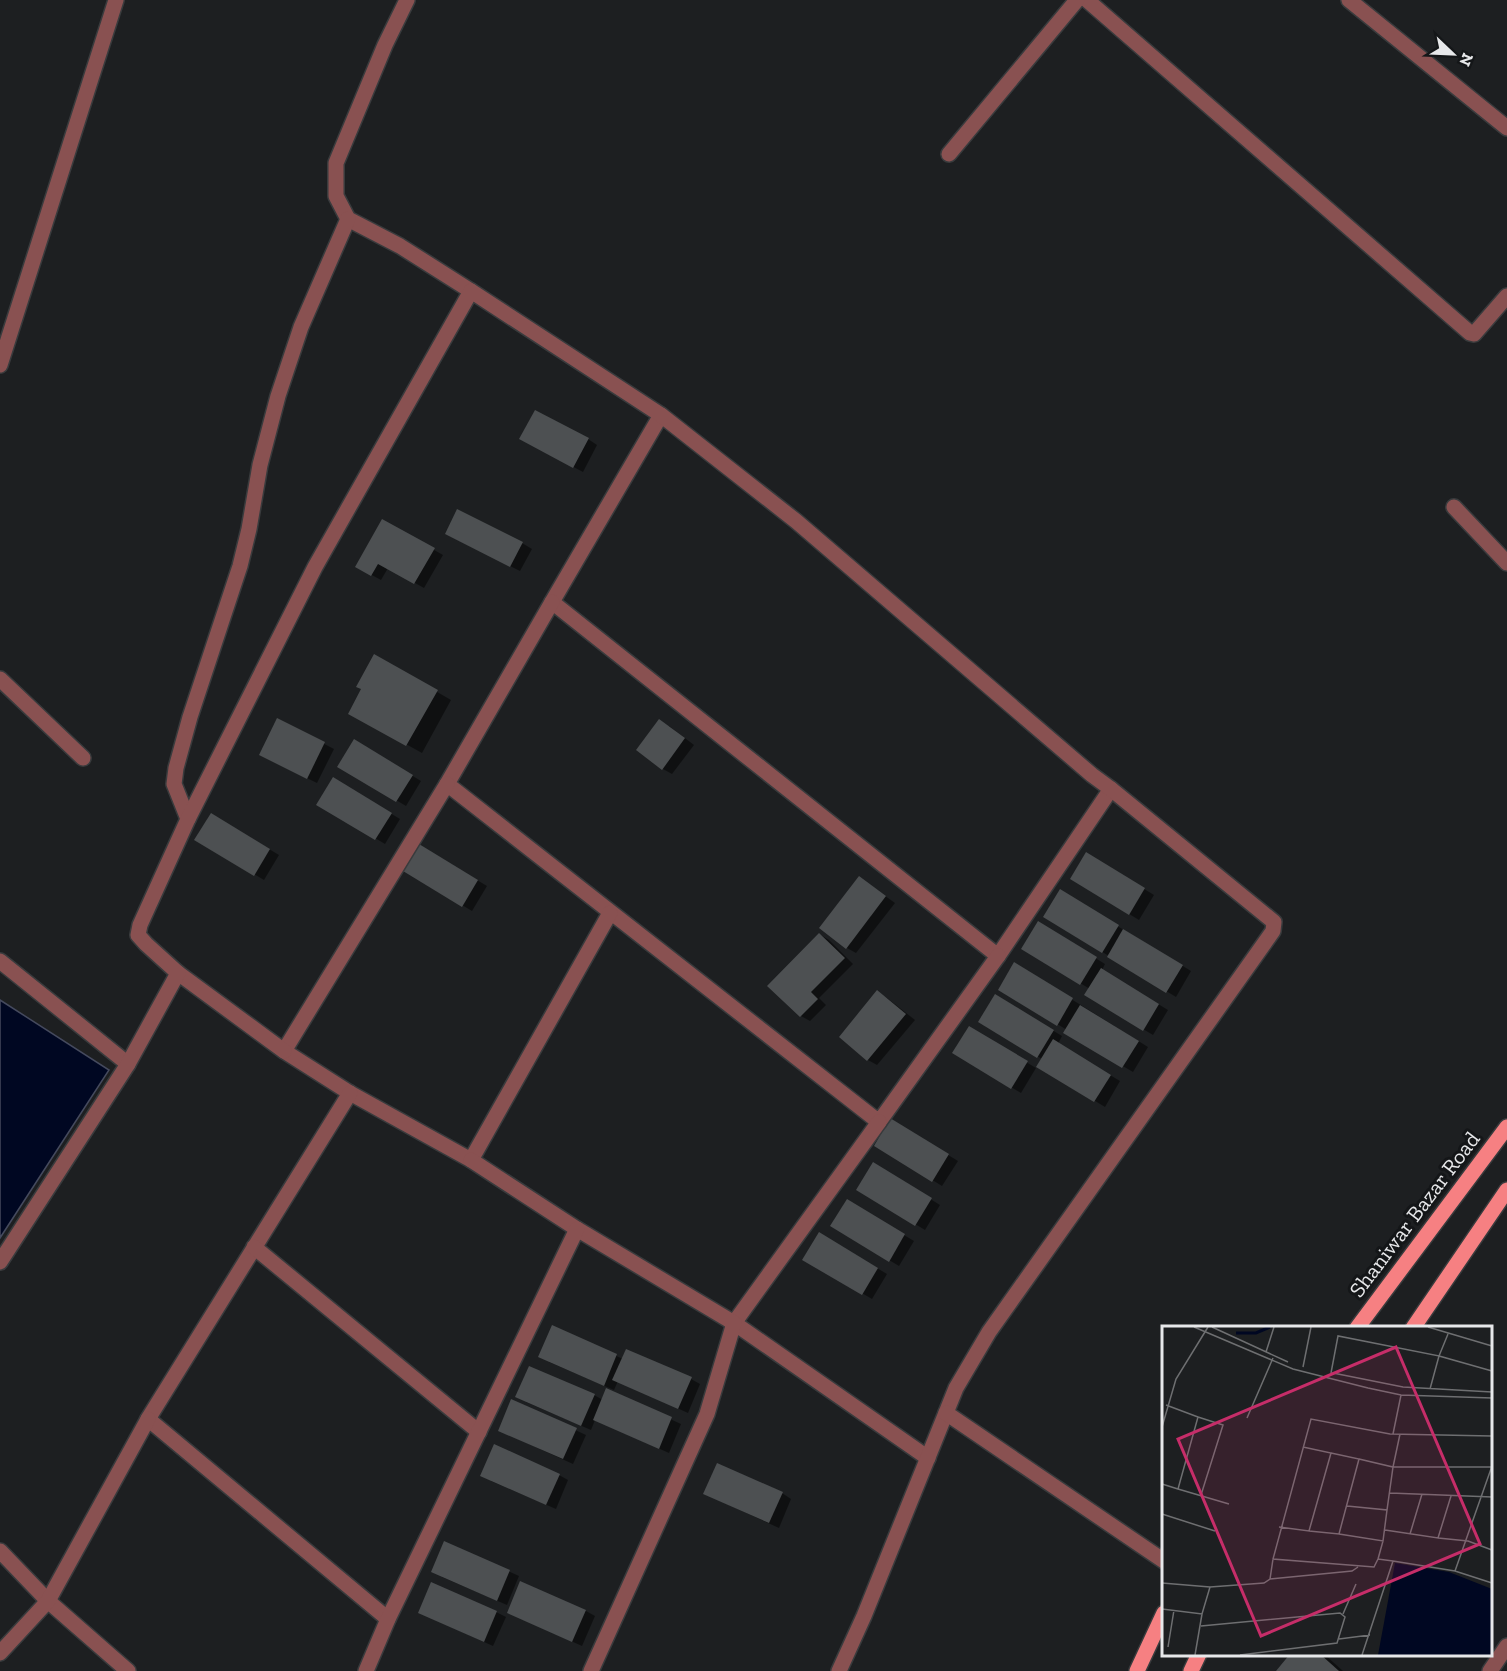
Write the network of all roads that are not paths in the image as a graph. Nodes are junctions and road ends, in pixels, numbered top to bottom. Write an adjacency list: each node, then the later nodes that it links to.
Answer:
1 (116, 0): 11 (street)
2 (407, 0): 8 (street)
3 (1077, 0): 7 (street)
4 (1087, 0): 10 (street)
5 (1349, 0): 6 (street)
6 (1507, 128)
7 (949, 154)
8 (348, 219): 9 (street); 20 (street)
9 (471, 291): 12 (street); 20 (street)
10 (1507, 296)
11 (0, 365)
12 (661, 415): 15 (street); 19 (street)
13 (1455, 507): 14 (street)
14 (1507, 562)
15 (552, 602): 18 (street); 22 (street)
16 (0, 680): 17 (street)
17 (83, 758)
18 (447, 784): 21 (street); 25 (street)
19 (1111, 789): 22 (street); 38 (street)
20 (188, 819): 24 (street)
21 (610, 913): 28 (street); 30 (street)
22 (998, 956): 28 (street)
23 (0, 961): 26 (street)
24 (178, 973): 25 (street); 26 (street)
25 (284, 1051): 27 (street)
26 (128, 1064): 34 (street)
27 (350, 1093): 30 (street); 33 (street)
28 (879, 1122): 35 (street)
29 (1507, 1127): 36 (main road, Shaniwar Bazar Road)
30 (471, 1160): 32 (street)
31 (1507, 1191): 37 (main road)
32 (577, 1229): 35 (street); 40 (street)
33 (254, 1247): 39 (street); 40 (street)
34 (0, 1262)
35 (734, 1323): 41 (street); 52 (street)
36 (1358, 1326)
37 (1414, 1326)
38 (946, 1413): 41 (street); 43 (street)
39 (148, 1419): 44 (street); 46 (street)
40 (479, 1432): 46 (street)
41 (928, 1458): 53 (street)
42 (0, 1551): 44 (street)
43 (1162, 1561)
44 (48, 1601): 48 (street); 50 (street)
45 (1162, 1617): 54 (main road)
46 (388, 1619): 51 (street)
47 (1507, 1646): 56 (street)
48 (0, 1653)
49 (1198, 1656): 55 (main road)
50 (128, 1671)
51 (366, 1671)
52 (591, 1671)
53 (839, 1671)
54 (1137, 1671)
55 (1191, 1671)
56 (1490, 1671)

